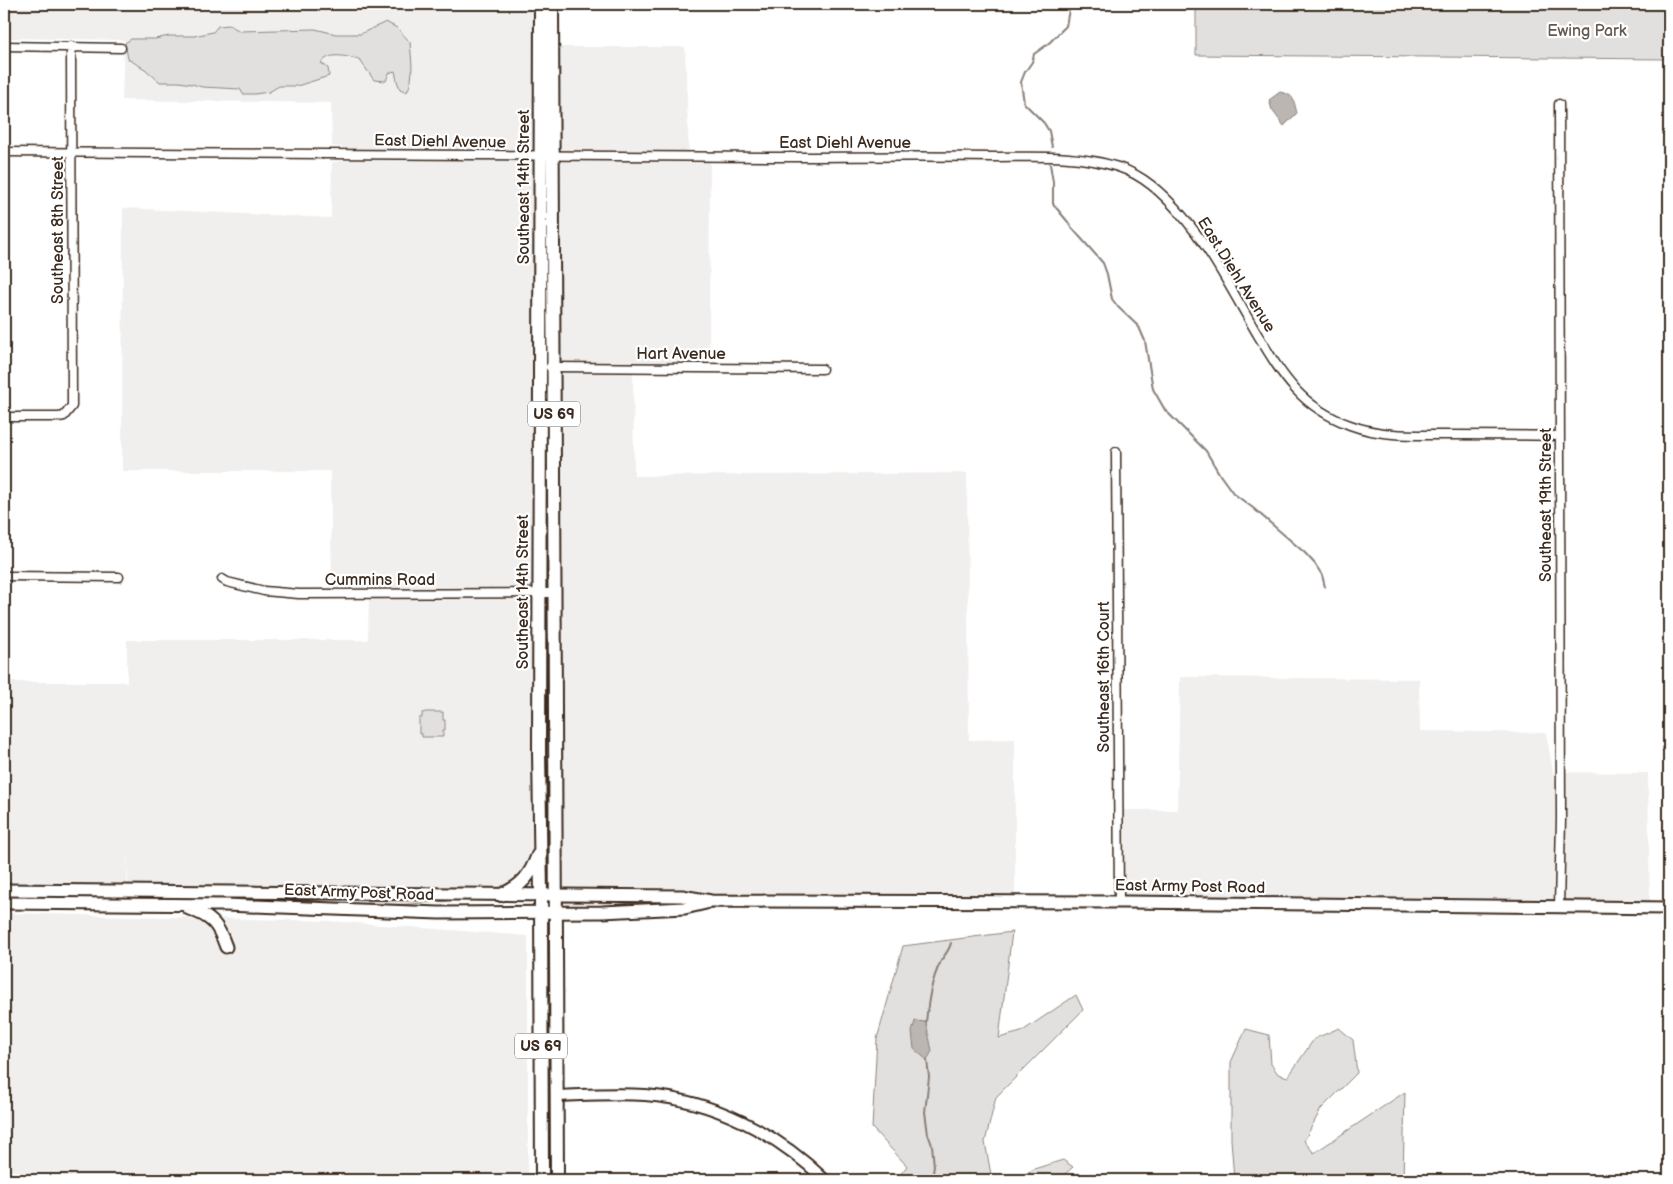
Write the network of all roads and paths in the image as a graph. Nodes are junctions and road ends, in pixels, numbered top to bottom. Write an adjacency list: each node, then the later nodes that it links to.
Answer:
1 (541, 4): 9 (main road, Southeast 14th Street / US 69)
2 (552, 4): 9 (main road, Southeast 14th Street / US 69)
3 (4, 46): 4 (street)
4 (71, 46): 5 (street); 8 (street, Southeast 8th Street)
5 (121, 48)
6 (1559, 104): 14 (street, Southeast 19th Street)
7 (4, 152): 8 (street, East Diehl Avenue)
8 (71, 152): 9 (street, East Diehl Avenue); 13 (street, Southeast 8th Street)
9 (547, 157): 10 (main road, Southeast 14th Street / US 69); 11 (main road, Southeast 14th Street / US 69); 14 (street, East Diehl Avenue)
10 (540, 367): 11 (street, Hart Avenue); 19 (main road, Southeast 14th Street / US 69)
11 (554, 367): 12 (street, Hart Avenue); 20 (main road, Southeast 14th Street / US 69)
12 (822, 369)
13 (4, 417)
14 (1560, 436): 31 (street, Southeast 19th Street)
15 (1116, 452): 28 (street, Southeast 16th Court)
16 (4, 576): 17 (street)
17 (119, 577)
18 (222, 579): 19 (street, Cummins Road)
19 (540, 593): 20 (street, Cummins Road); 21 (main road, Southeast 14th Street / US 69)
20 (554, 593): 26 (main road, Southeast 14th Street / US 69)
21 (540, 848): 24 (main road); 25 (main road, Southeast 14th Street / US 69)
22 (4, 890): 23 (main road, East Army Post Road)
23 (78, 890): 24 (main road, East Army Post Road); 29 (main road)
24 (501, 895): 25 (main road, East Army Post Road)
25 (541, 895): 26 (main road, East Army Post Road); 33 (main road, Southeast 14th Street / US 69)
26 (556, 895): 27 (main road, East Army Post Road); 34 (main road, Southeast 14th Street / US 69)
27 (711, 901): 28 (main road, East Army Post Road); 34 (main road, East Army Post Road)
28 (1119, 902): 31 (main road, East Army Post Road)
29 (4, 903): 30 (main road, East Army Post Road)
30 (180, 906): 33 (main road, East Army Post Road); 35 (main road)
31 (1559, 906): 32 (main road, East Army Post Road)
32 (1669, 908)
33 (541, 912): 34 (main road, East Army Post Road); 37 (main road, Southeast 14th Street / US 69)
34 (556, 912): 36 (main road, Southeast 14th Street / US 69)
35 (226, 947)
36 (556, 1096): 38 (main road, Southeast 14th Street / US 69); 39 (street)
37 (542, 1180)
38 (557, 1180)
39 (825, 1180)

